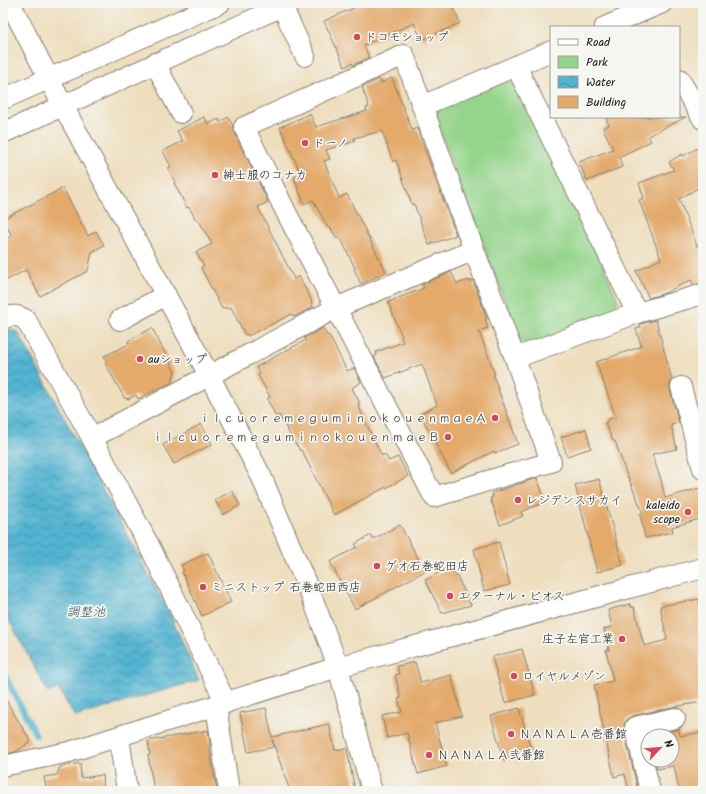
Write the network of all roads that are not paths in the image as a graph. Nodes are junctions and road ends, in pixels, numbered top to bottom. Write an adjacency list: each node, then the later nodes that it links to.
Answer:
1 (10, 3): 11 (street)
2 (220, 3): 11 (street)
3 (662, 3): 5 (street)
4 (285, 5): 8 (street); 9 (street)
5 (644, 19): 6 (street)
6 (610, 26)
7 (550, 51): 10 (street)
8 (305, 56)
9 (155, 64): 14 (street); 16 (street)
10 (516, 66): 15 (street); 23 (street)
11 (49, 79): 13 (street); 14 (street)
12 (680, 81): 17 (street)
13 (3, 100)
14 (63, 106): 18 (street); 21 (street)
15 (422, 106): 19 (street); 22 (street)
16 (181, 113)
17 (703, 119)
18 (3, 133)
19 (474, 250): 22 (street); 26 (street)
20 (703, 294): 23 (street)
21 (166, 295): 25 (street); 27 (street)
22 (336, 308): 26 (street); 27 (street)
23 (637, 313): 26 (street)
24 (3, 319): 29 (street)
25 (120, 320)
26 (516, 358)
27 (209, 375): 29 (street); 32 (street)
28 (681, 387): 30 (street)
29 (92, 438): 33 (street)
30 (703, 470)
31 (703, 569): 32 (street)
32 (338, 667): 33 (street); 39 (street)
33 (221, 704): 35 (street); 38 (street)
34 (675, 718): 40 (street)
35 (119, 737): 36 (street); 37 (street)
36 (3, 766)
37 (127, 791)
38 (229, 791)
39 (372, 791)
40 (650, 791)

